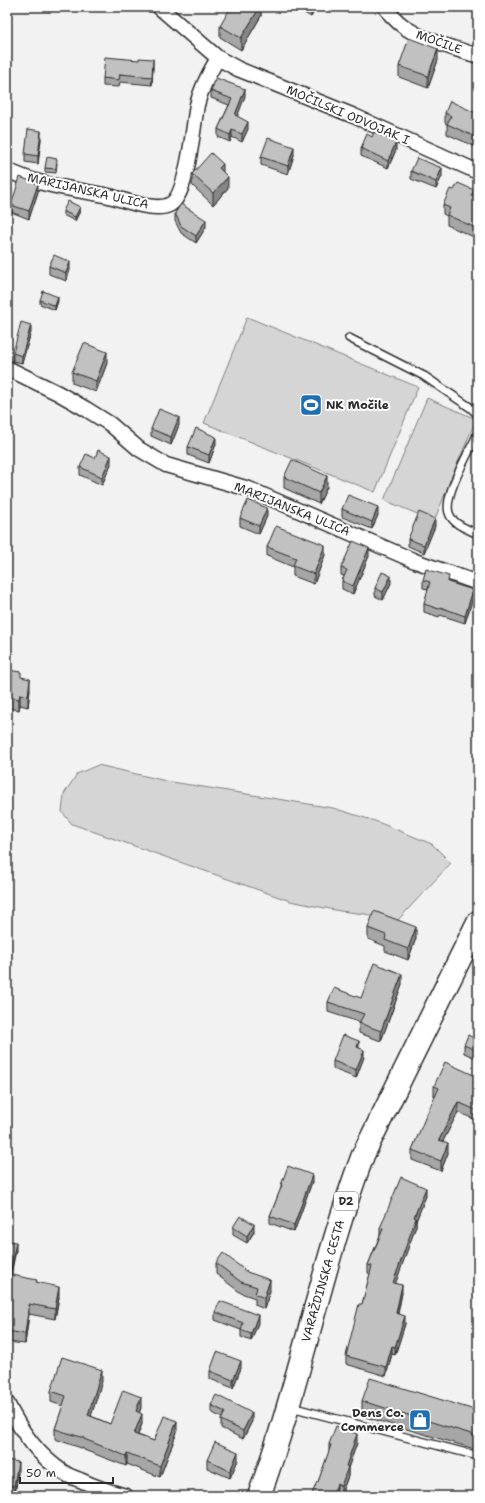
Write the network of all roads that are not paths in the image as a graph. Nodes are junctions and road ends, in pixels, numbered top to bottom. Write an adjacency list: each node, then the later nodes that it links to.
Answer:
1 (159, 7): 4 (street, MOČILSKI ODVOJAK I)
2 (385, 7): 3 (street, MOČILE)
3 (478, 56)
4 (218, 58): 5 (street, MARIJANSKA ULICA); 6 (street, MOČILSKI ODVOJAK I)
5 (7, 170)
6 (478, 172)
7 (349, 338): 9 (lane)
8 (7, 368): 12 (street, MARIJANSKA ULICA)
9 (478, 415)
10 (478, 434): 11 (lane)
11 (478, 534)
12 (478, 583)
13 (478, 922): 15 (main road, VARAŽDINSKA CESTA / D2)
14 (7, 1403): 17 (street)
15 (289, 1406): 16 (lane); 18 (main road, VARAŽDINSKA CESTA / D2)
16 (478, 1456)
17 (126, 1496)
18 (259, 1496)

